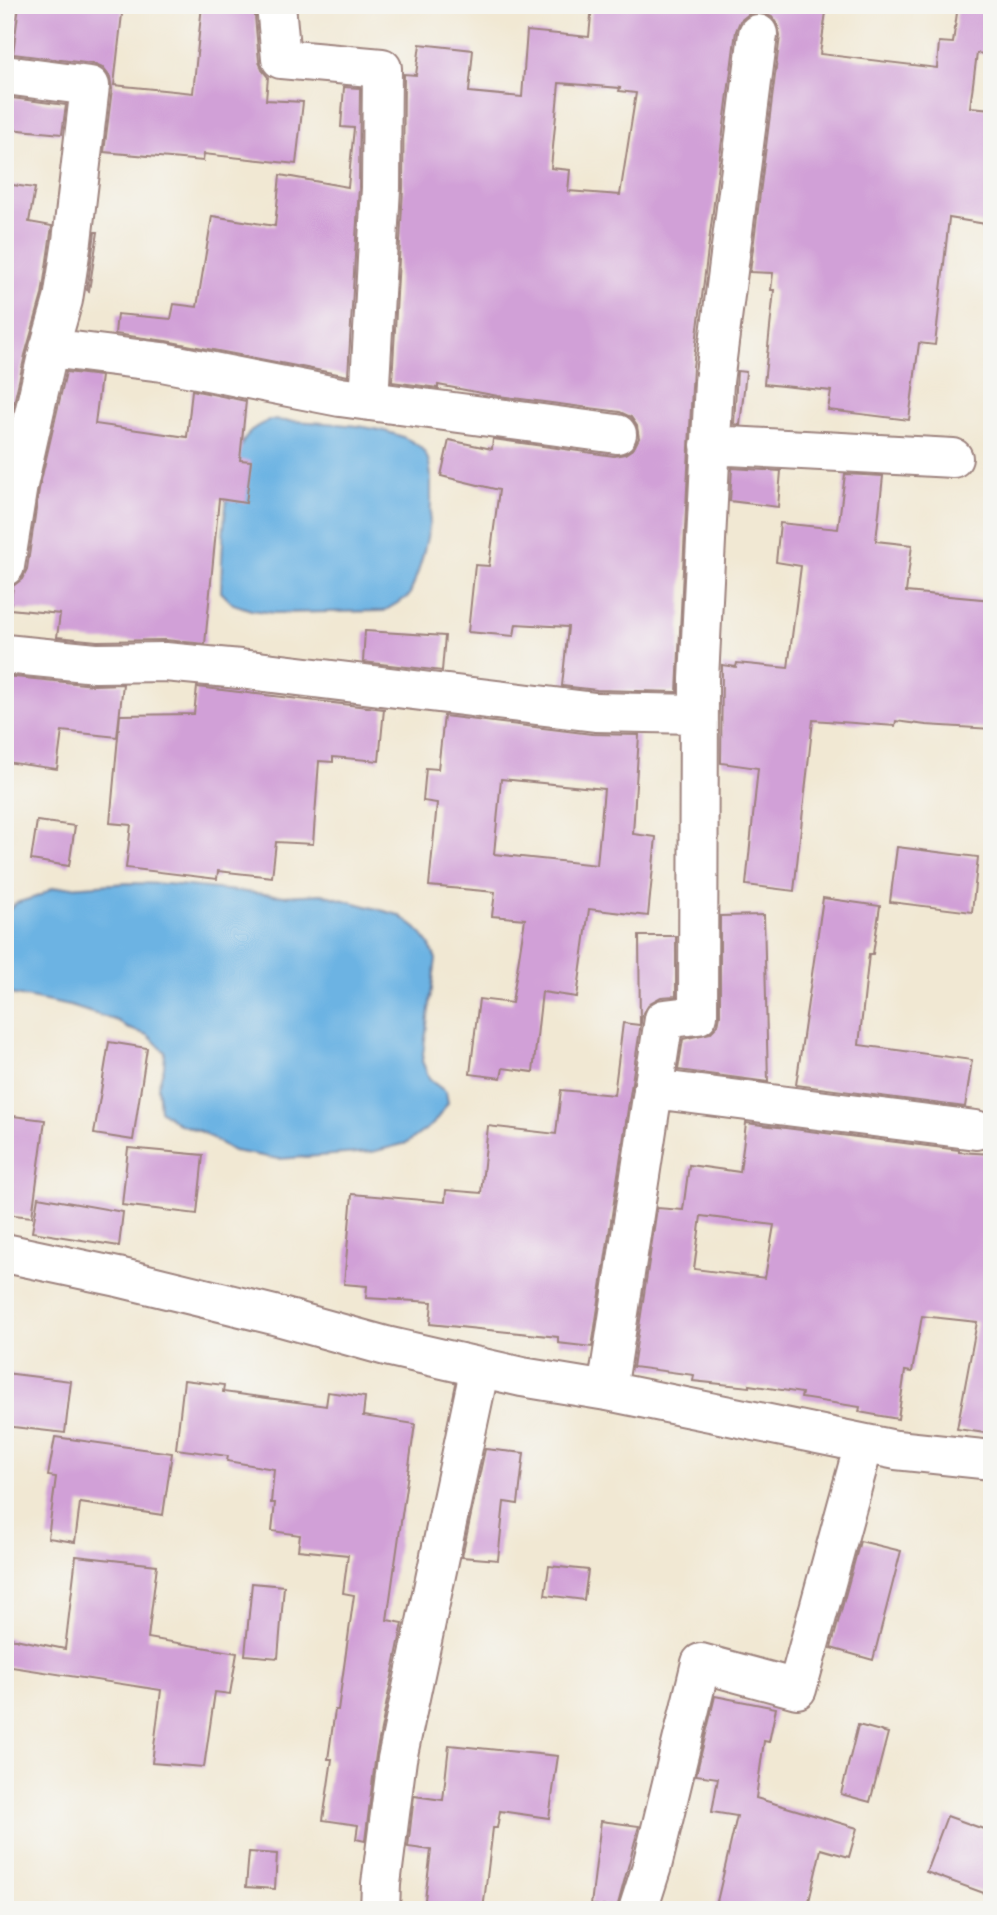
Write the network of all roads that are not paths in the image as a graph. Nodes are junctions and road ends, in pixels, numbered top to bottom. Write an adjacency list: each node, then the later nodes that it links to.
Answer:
1 (276, 5): 5 (street)
2 (758, 34): 7 (street)
3 (5, 75): 4 (street)
4 (50, 348): 5 (street); 9 (street)
5 (369, 401): 6 (street)
6 (617, 434)
7 (710, 445): 8 (street); 12 (street)
8 (953, 458)
9 (11, 484): 10 (street)
10 (5, 566)
11 (5, 654): 12 (street)
12 (698, 714): 13 (street)
13 (653, 1089): 14 (street); 17 (street)
14 (976, 1130)
15 (5, 1253): 16 (street)
16 (480, 1367): 17 (street); 20 (street)
17 (607, 1391): 18 (street)
18 (864, 1444): 19 (street); 21 (street)
19 (992, 1460)
20 (380, 1910)
21 (638, 1910)

